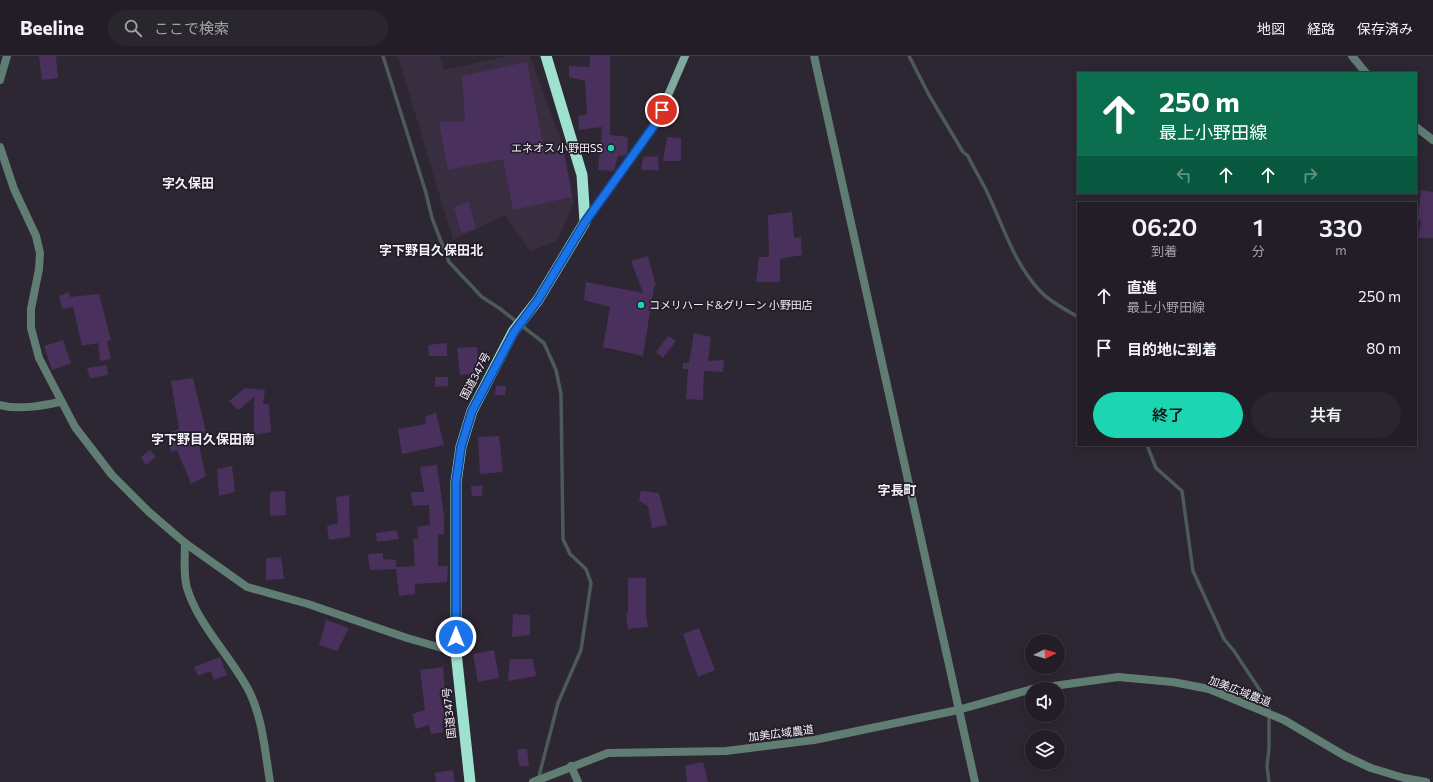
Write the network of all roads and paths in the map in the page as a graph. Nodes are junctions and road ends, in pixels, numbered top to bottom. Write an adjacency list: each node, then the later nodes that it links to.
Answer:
1 (7, 56): 7 (street)
2 (546, 56): 11 (highway)
3 (685, 56): 11 (main road)
4 (814, 56): 18 (street)
5 (1352, 56): 6 (street)
6 (1365, 72)
7 (0, 80)
8 (1417, 128): 9 (street)
9 (1433, 140)
10 (0, 147): 12 (street)
11 (585, 222): 15 (highway, 国道347号)
12 (60, 402): 13 (street); 14 (street)
13 (0, 405)
14 (185, 543): 15 (street); 20 (street)
15 (456, 652): 21 (highway, 国道347号)
16 (1065, 684): 25 (street, 加美広域農道)
17 (1025, 691): 18 (street, 加美広域農道)
18 (958, 710): 19 (street, 加美広域農道); 24 (street)
19 (571, 766): 22 (street, 加美広域農道); 23 (street)
20 (270, 782)
21 (470, 782)
22 (533, 782)
23 (578, 782)
24 (975, 782)
25 (1426, 782)

